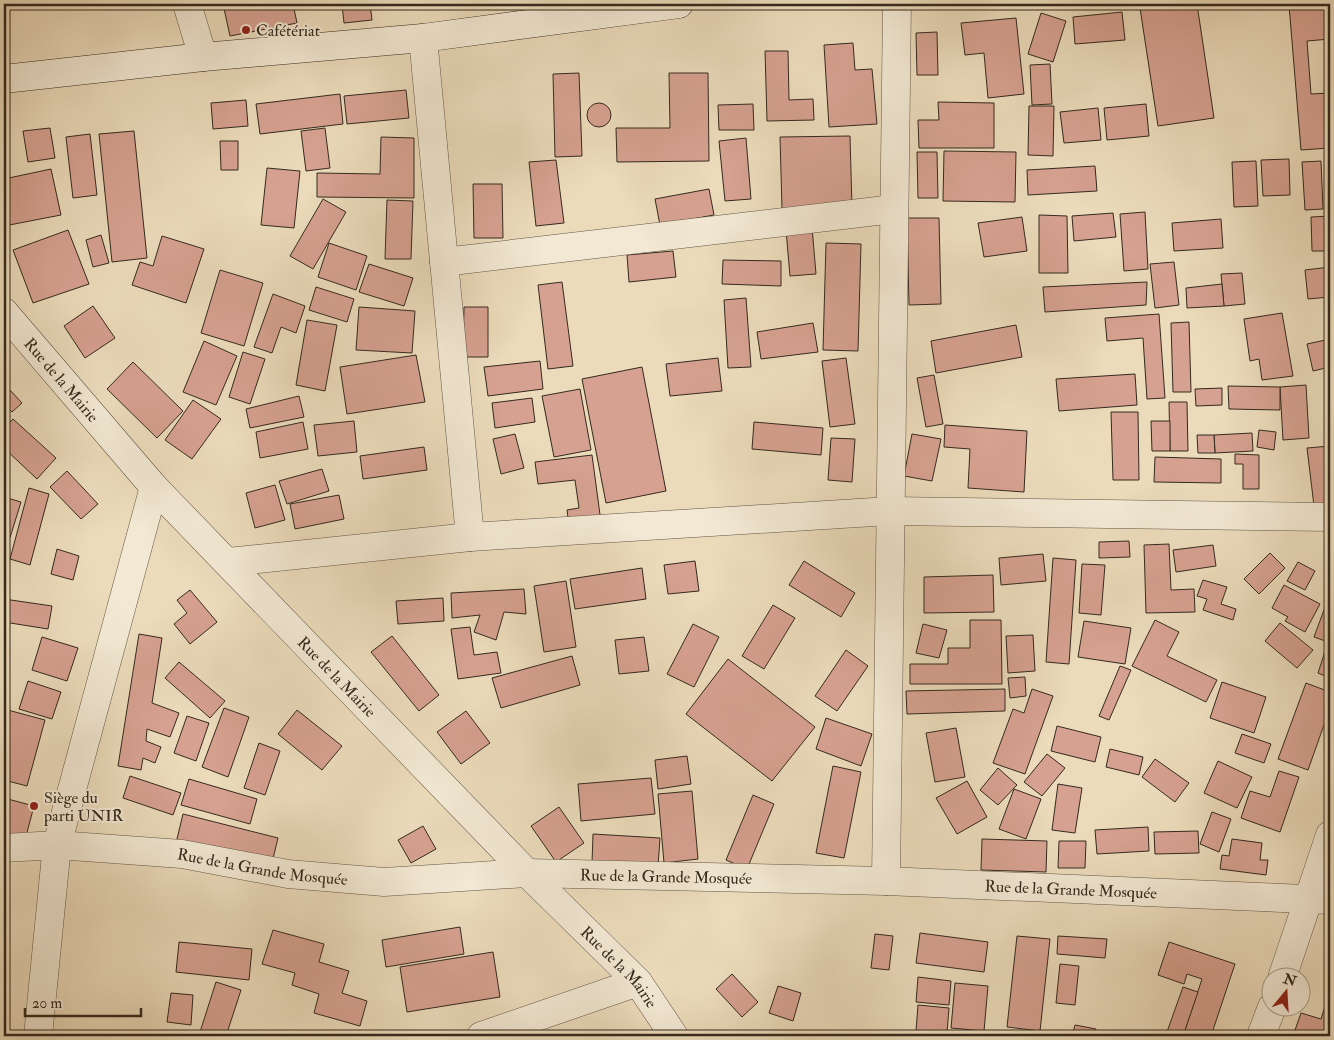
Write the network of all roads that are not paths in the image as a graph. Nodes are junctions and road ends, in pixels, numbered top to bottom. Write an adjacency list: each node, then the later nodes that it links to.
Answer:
1 (187, 4): 6 (street)
2 (679, 4): 4 (street)
3 (897, 4): 8 (street)
4 (619, 7): 5 (street)
5 (423, 38): 6 (street); 9 (street)
6 (203, 57): 7 (street)
7 (4, 79)
8 (894, 209): 9 (street); 12 (street)
9 (444, 262): 14 (street)
10 (4, 312): 11 (street, Rue de la Mairie)
11 (154, 487): 15 (street, Rue de la Mairie); 17 (street)
12 (890, 511): 13 (street); 14 (street); 20 (street)
13 (1330, 517)
14 (470, 537): 15 (street)
15 (228, 562): 19 (street, Rue de la Mairie)
16 (1330, 835): 21 (street)
17 (57, 845): 18 (street, Rue de la Grande Mosquée); 19 (street, Rue de la Grande Mosquée); 25 (street)
18 (4, 848)
19 (526, 873): 20 (street, Rue de la Grande Mosquée); 23 (street, Rue de la Mairie)
20 (886, 881): 21 (street, Rue de la Grande Mosquée)
21 (1320, 900): 22 (street)
22 (1287, 968)
23 (638, 982): 26 (street); 27 (street, Rue de la Mairie)
24 (1268, 1018): 28 (street)
25 (38, 1036)
26 (481, 1036)
27 (674, 1036)
28 (1261, 1036)

